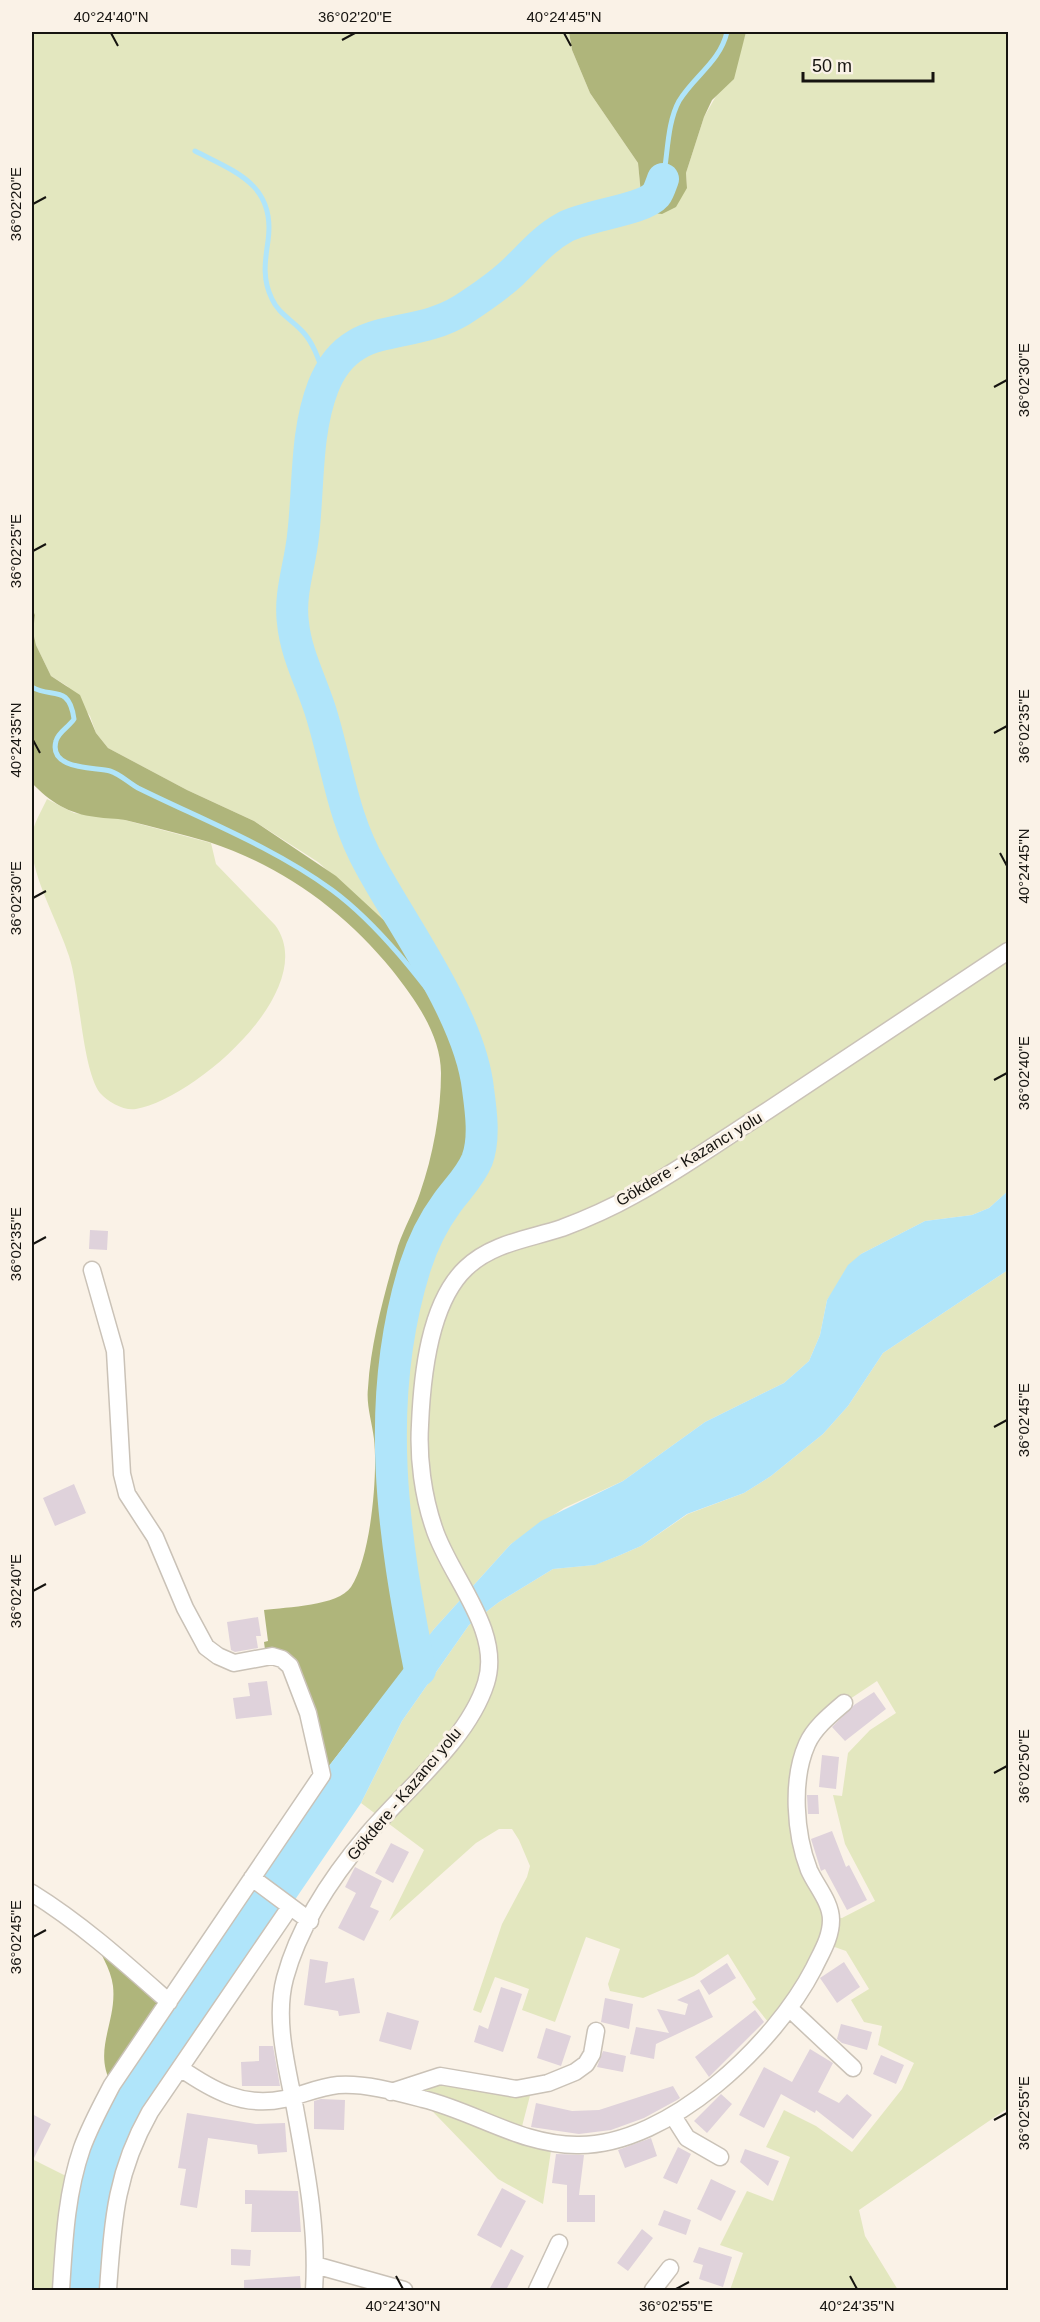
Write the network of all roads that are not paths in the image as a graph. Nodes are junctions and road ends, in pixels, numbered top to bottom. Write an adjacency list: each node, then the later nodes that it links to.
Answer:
1 (1008, 951): 7 (street, Gökdere - Kazancı yolu)
2 (92, 1270): 4 (street)
3 (843, 1703): 9 (street)
4 (257, 1882): 6 (street); 8 (street)
5 (32, 1893): 8 (street)
6 (286, 1903): 7 (street); 11 (street)
7 (310, 1921): 14 (street, Gökdere - Kazancı yolu)
8 (169, 2002): 20 (street)
9 (790, 2009): 12 (street); 15 (street)
10 (596, 2031): 13 (street)
11 (180, 2068): 14 (street); 21 (street)
12 (853, 2068)
13 (390, 2092): 14 (street); 15 (street)
14 (293, 2097): 18 (street, Gökdere - Kazancı yolu)
15 (673, 2116): 16 (street)
16 (720, 2157)
17 (559, 2243): 24 (street)
18 (315, 2265): 22 (street, Gökdere - Kazancı yolu); 23 (street)
19 (670, 2268): 25 (street)
20 (61, 2290)
21 (108, 2290)
22 (314, 2290)
23 (404, 2290)
24 (537, 2290)
25 (653, 2290)

